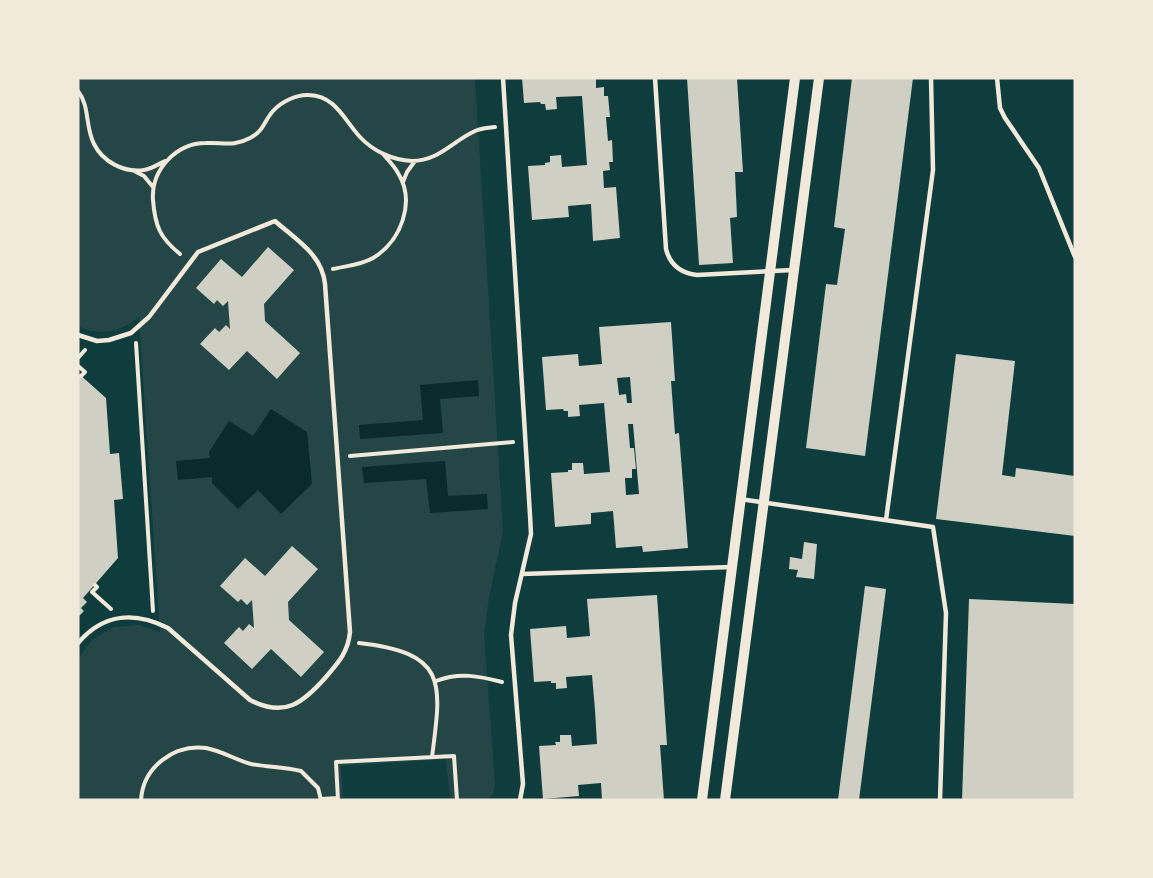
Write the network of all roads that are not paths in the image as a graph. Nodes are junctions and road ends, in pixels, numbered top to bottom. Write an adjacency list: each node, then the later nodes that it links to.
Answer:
1 (503, 78): 15 (lane)
2 (655, 78): 9 (lane)
3 (795, 78): 9 (street)
4 (819, 78): 8 (street)
5 (931, 78): 13 (lane)
6 (997, 78): 7 (lane)
7 (1075, 257)
8 (794, 270): 9 (lane); 12 (street)
9 (770, 272): 11 (street)
10 (78, 335): 16 (lane)
11 (740, 499): 12 (lane); 14 (street)
12 (764, 503): 13 (lane); 19 (street)
13 (886, 520): 20 (lane)
14 (732, 567): 15 (lane); 18 (street)
15 (522, 574): 17 (lane)
16 (78, 643)
17 (520, 800)
18 (702, 800)
19 (725, 800)
20 (940, 800)

